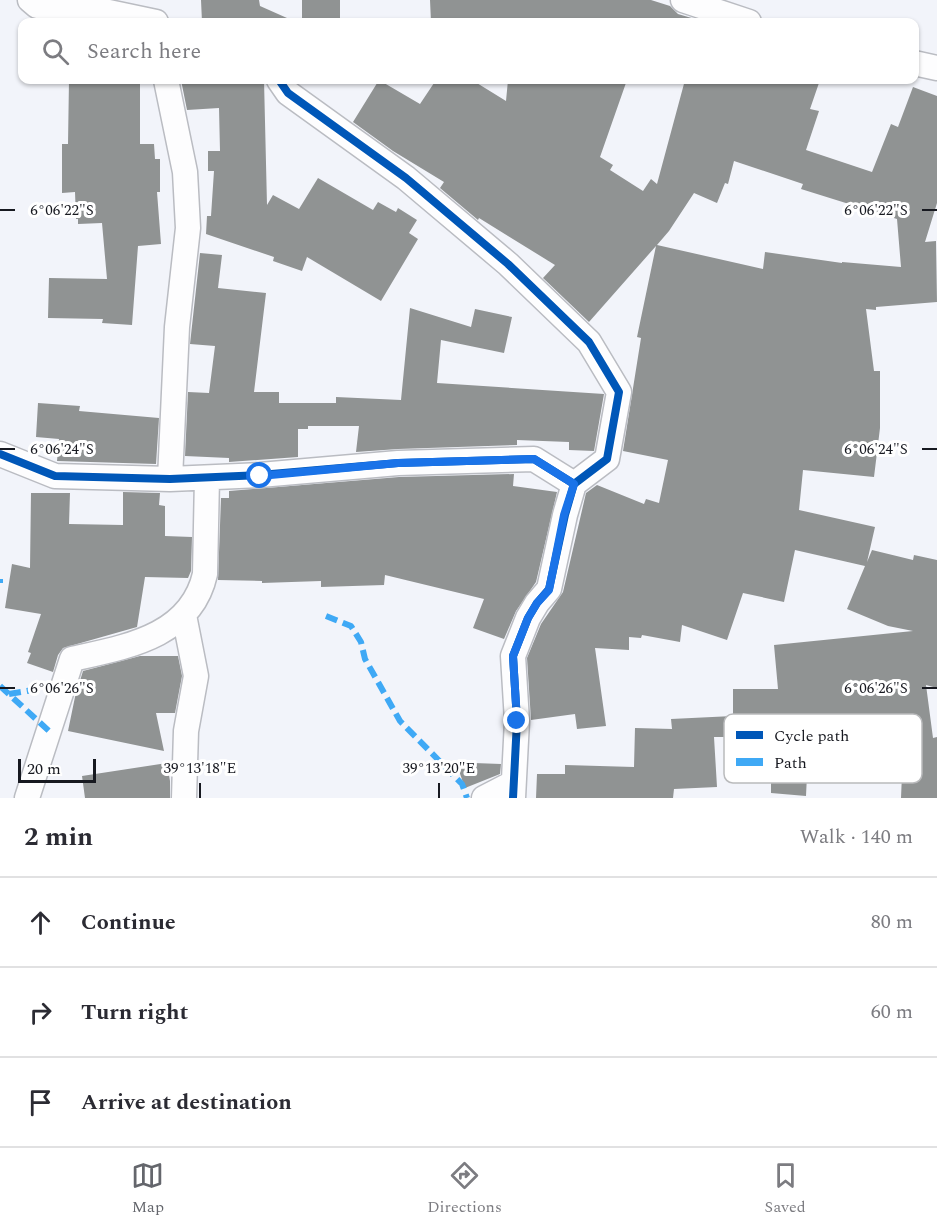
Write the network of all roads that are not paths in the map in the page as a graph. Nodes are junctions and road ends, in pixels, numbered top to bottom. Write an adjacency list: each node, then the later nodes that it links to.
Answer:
1 (30, 0): 3 (street)
2 (683, 0): 4 (street)
3 (113, 17)
4 (737, 18)
5 (919, 64): 6 (street)
6 (937, 68)
7 (167, 84): 11 (street)
8 (282, 84): 12 (street)
9 (0, 454): 11 (street)
10 (207, 478): 11 (street); 12 (street); 13 (street)
11 (171, 479)
12 (574, 484): 14 (street)
13 (184, 615): 15 (street); 16 (street)
14 (513, 791): 17 (street)
15 (27, 798)
16 (184, 798)
17 (484, 798)

